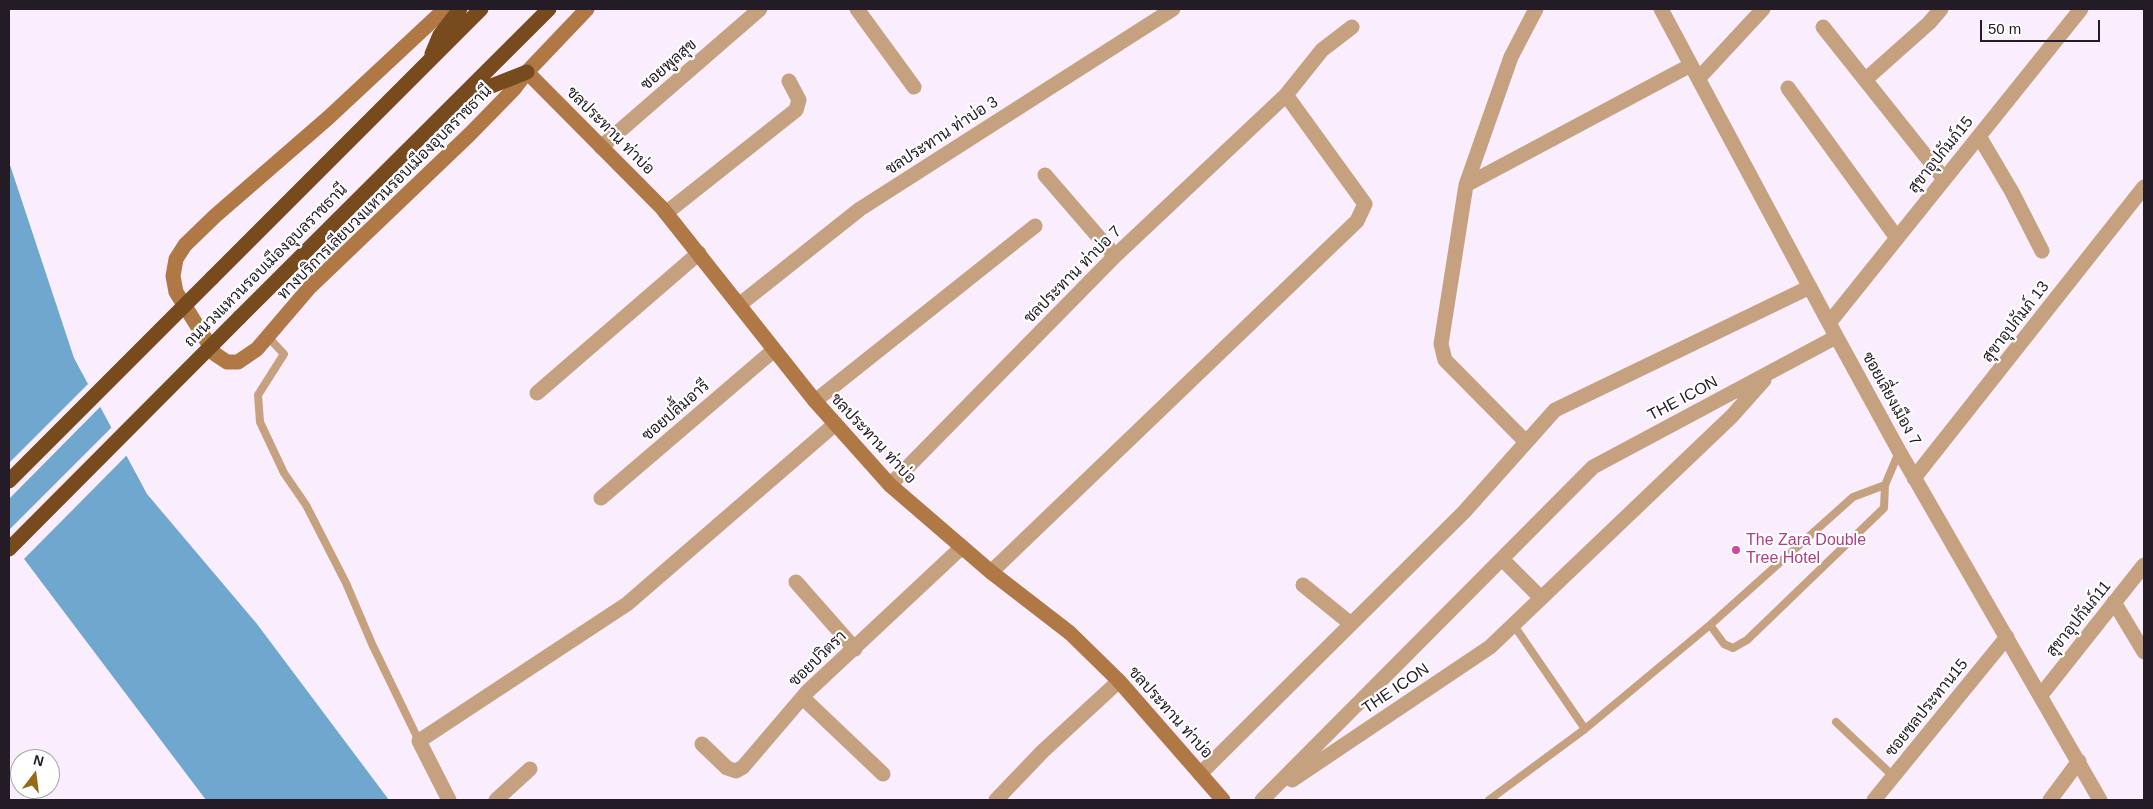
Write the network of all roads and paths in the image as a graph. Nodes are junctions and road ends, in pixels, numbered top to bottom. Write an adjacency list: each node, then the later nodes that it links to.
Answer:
1 (445, 9): 41 (street, ทางบริการเลียบวงแหวนรอบเมืองอุบลราชธานี)
2 (460, 9): 16 (highway)
3 (481, 9): 16 (highway, ถนนวงแหวนรอบเมืองอุบลราชธานี)
4 (549, 9): 25 (highway, ถนนวงแหวนรอบเมืองอุบลราชธานี)
5 (587, 9): 18 (street, ทางบริการเลียบวงแหวนรอบเมืองอุบลราชธานี)
6 (760, 9): 27 (street, ซอยพูลสุข)
7 (857, 9): 22 (street)
8 (1173, 9): 39 (street, ชลประทาน ท่าบ่อ 3)
9 (1536, 9): 30 (street)
10 (1661, 9): 17 (street, ซอยเลี่ยงเมือง 7)
11 (1941, 9): 20 (street)
12 (2081, 9): 26 (street, สุขาอุปกัมภ์15)
13 (1759, 10): 19 (street)
14 (1352, 27): 24 (street, ชลประทาน ท่าบ่อ 7)
15 (1823, 27): 20 (street)
16 (428, 62): 51 (highway, ถนนวงแหวนรอบเมืองอุบลราชธานี, bridge)
17 (1691, 65): 19 (street, ซอยเลี่ยงเมือง 7); 30 (street)
18 (527, 72): 25 (highway); 27 (street, ชลประทาน ท่าบ่อ); 41 (street, ทางบริการเลียบวงแหวนรอบเมืองอุบลราชธานี)
19 (1699, 78): 38 (street, ซอยเลี่ยงเมือง 7)
20 (1866, 80): 29 (street)
21 (789, 81): 32 (street)
22 (914, 86)
23 (1788, 88): 34 (street)
24 (1286, 95): 37 (street, ชลประทาน ท่าบ่อ 7); 59 (street)
25 (461, 98): 56 (highway, ถนนวงแหวนรอบเมืองอุบลราชธานี, bridge)
26 (1978, 136): 29 (street, สุขาอุปกัมภ์15); 35 (street)
27 (601, 147): 32 (street, ชลประทาน ท่าบ่อ)
28 (1045, 176): 37 (street)
29 (1944, 179): 34 (street, สุขาอุปกัมภ์15)
30 (1466, 185): 48 (street)
31 (2144, 187): 50 (street, สุขาอุปกัมภ์ 13)
32 (666, 213): 36 (street, ชลประทาน ท่าบ่อ)
33 (1035, 226): 46 (street)
34 (1897, 238): 40 (street, สุขาอุปกัมภ์15)
35 (2042, 251)
36 (699, 253): 39 (street, ชลประทาน ท่าบ่อ); 45 (street)
37 (1115, 256): 53 (street, ชลประทาน ท่าบ่อ 7)
38 (1810, 287): 40 (street, ซอยเลี่ยงเมือง 7); 48 (street)
39 (739, 305): 43 (street, ชลประทาน ท่าบ่อ)
40 (1829, 323): 42 (street, ซอยเลี่ยงเมือง 7)
41 (268, 337): 75 (lane)
42 (1836, 337): 44 (street, THE ICON); 49 (street, ซอยเลี่ยงเมือง 7)
43 (774, 350): 46 (street, ชลประทาน ท่าบ่อ); 54 (street, ซอยปลื้มอารี)
44 (1771, 372): 57 (street, THE ICON); 62 (street, THE ICON)
45 (537, 393)
46 (815, 401): 47 (street, ชลประทาน ท่าบ่อ)
47 (834, 425): 53 (street, ชลประทาน ท่าบ่อ); 75 (street)
48 (1526, 442): 64 (street)
49 (1899, 451): 50 (street, ซอยเลี่ยงเมือง 7); 52 (lane)
50 (1914, 478): 67 (street, ซอยเลี่ยงเมือง 7)
51 (9, 481)
52 (1885, 485): 66 (lane); 66 (lane)
53 (890, 486): 55 (street, ชลประทาน ท่าบ่อ)
54 (601, 498)
55 (962, 547): 59 (street, ชลประทาน ท่าบ่อ); 68 (street, ซอยปวิตรา)
56 (9, 549)
57 (1502, 559): 62 (street); 86 (street, THE ICON)
58 (2144, 565): 63 (street, สุขาอุปกัมภ์11)
59 (991, 572): 70 (street, ชลประทาน ท่าบ่อ)
60 (796, 582): 68 (street)
61 (1303, 585): 64 (street)
62 (1540, 598): 65 (street, THE ICON)
63 (2114, 602): 69 (street); 71 (street, สุขาอุปกัมภ์11)
64 (1352, 624): 80 (street)
65 (1513, 624): 74 (lane); 86 (street, THE ICON)
66 (1710, 625): 74 (lane)
67 (2007, 637): 71 (street, ซอยเลี่ยงเมือง 7); 81 (street, ซอยชลประทาน15)
68 (855, 649): 72 (street, ซอยปวิตรา)
69 (2144, 652)
70 (1118, 681): 80 (street, ชลประทาน ท่าบ่อ); 84 (street)
71 (2041, 695): 77 (street, ซอยเลี่ยงเมือง 7)
72 (802, 698): 76 (street, ซอยปวิตรา); 79 (street)
73 (1836, 722): 81 (lane)
74 (1585, 729): 87 (lane)
75 (419, 741): 82 (street)
76 (702, 744)
77 (2079, 761): 89 (street); 90 (street, ซอยเลี่ยงเมือง 7)
78 (530, 769): 83 (street)
79 (883, 774)
80 (1200, 774): 85 (street, ชลประทาน ท่าบ่อ)
81 (1894, 776): 88 (street, ซอยชลประทาน15)
82 (449, 800)
83 (496, 800)
84 (996, 800)
85 (1224, 800)
86 (1263, 800)
87 (1489, 800)
88 (1874, 800)
89 (2050, 800)
90 (2100, 800)

